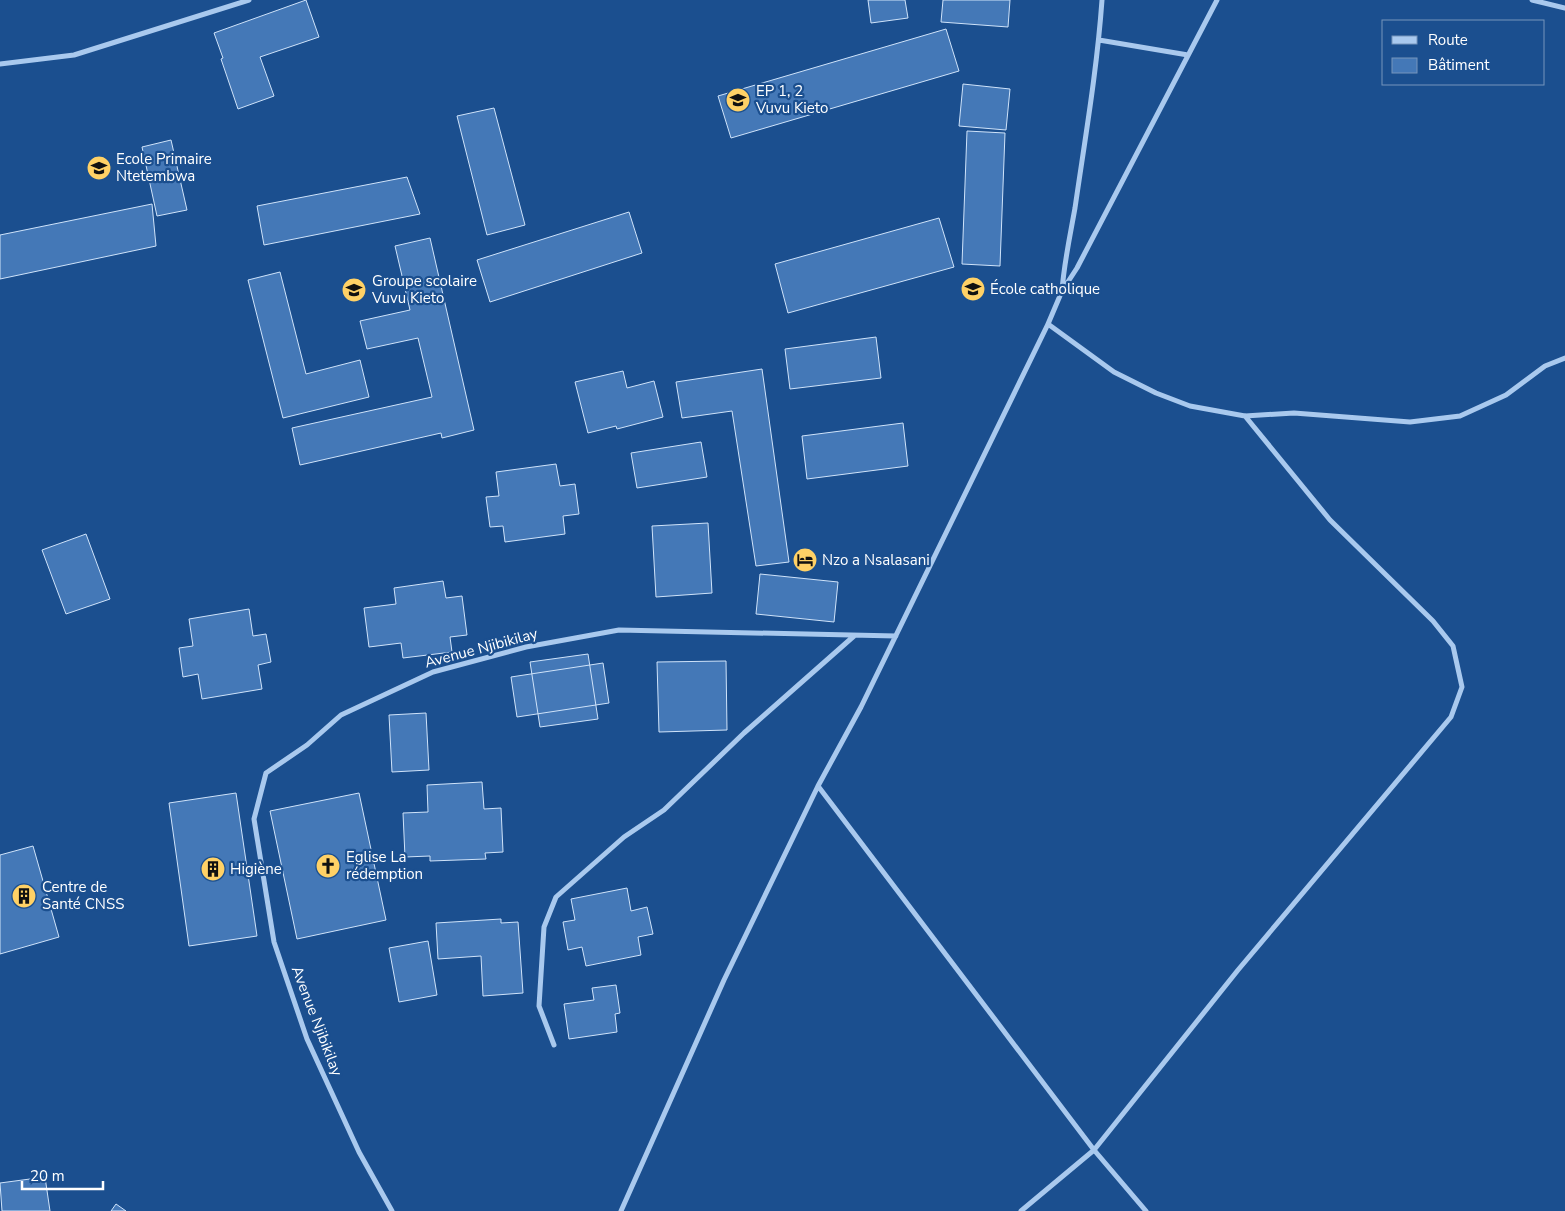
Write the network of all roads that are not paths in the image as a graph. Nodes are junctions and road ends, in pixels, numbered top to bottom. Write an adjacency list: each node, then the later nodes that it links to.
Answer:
1 (248, 0): 8 (street)
2 (1102, 0): 6 (street)
3 (1217, 0): 7 (street)
4 (1532, 0): 5 (street)
5 (1565, 8)
6 (1099, 40): 7 (street); 9 (street)
7 (1188, 55): 9 (street)
8 (0, 64)
9 (1062, 291): 10 (street)
10 (1048, 324): 12 (street); 14 (street)
11 (1565, 358): 12 (street)
12 (1245, 416): 17 (street)
13 (854, 636): 14 (street, Avenue Njibikilay); 16 (street); 18 (street, Avenue Njibikilay)
14 (896, 636): 15 (street)
15 (818, 786): 17 (street); 19 (street)
16 (554, 1045)
17 (1094, 1150): 20 (street); 21 (street)
18 (392, 1211)
19 (620, 1211)
20 (1021, 1211)
21 (1146, 1211)

